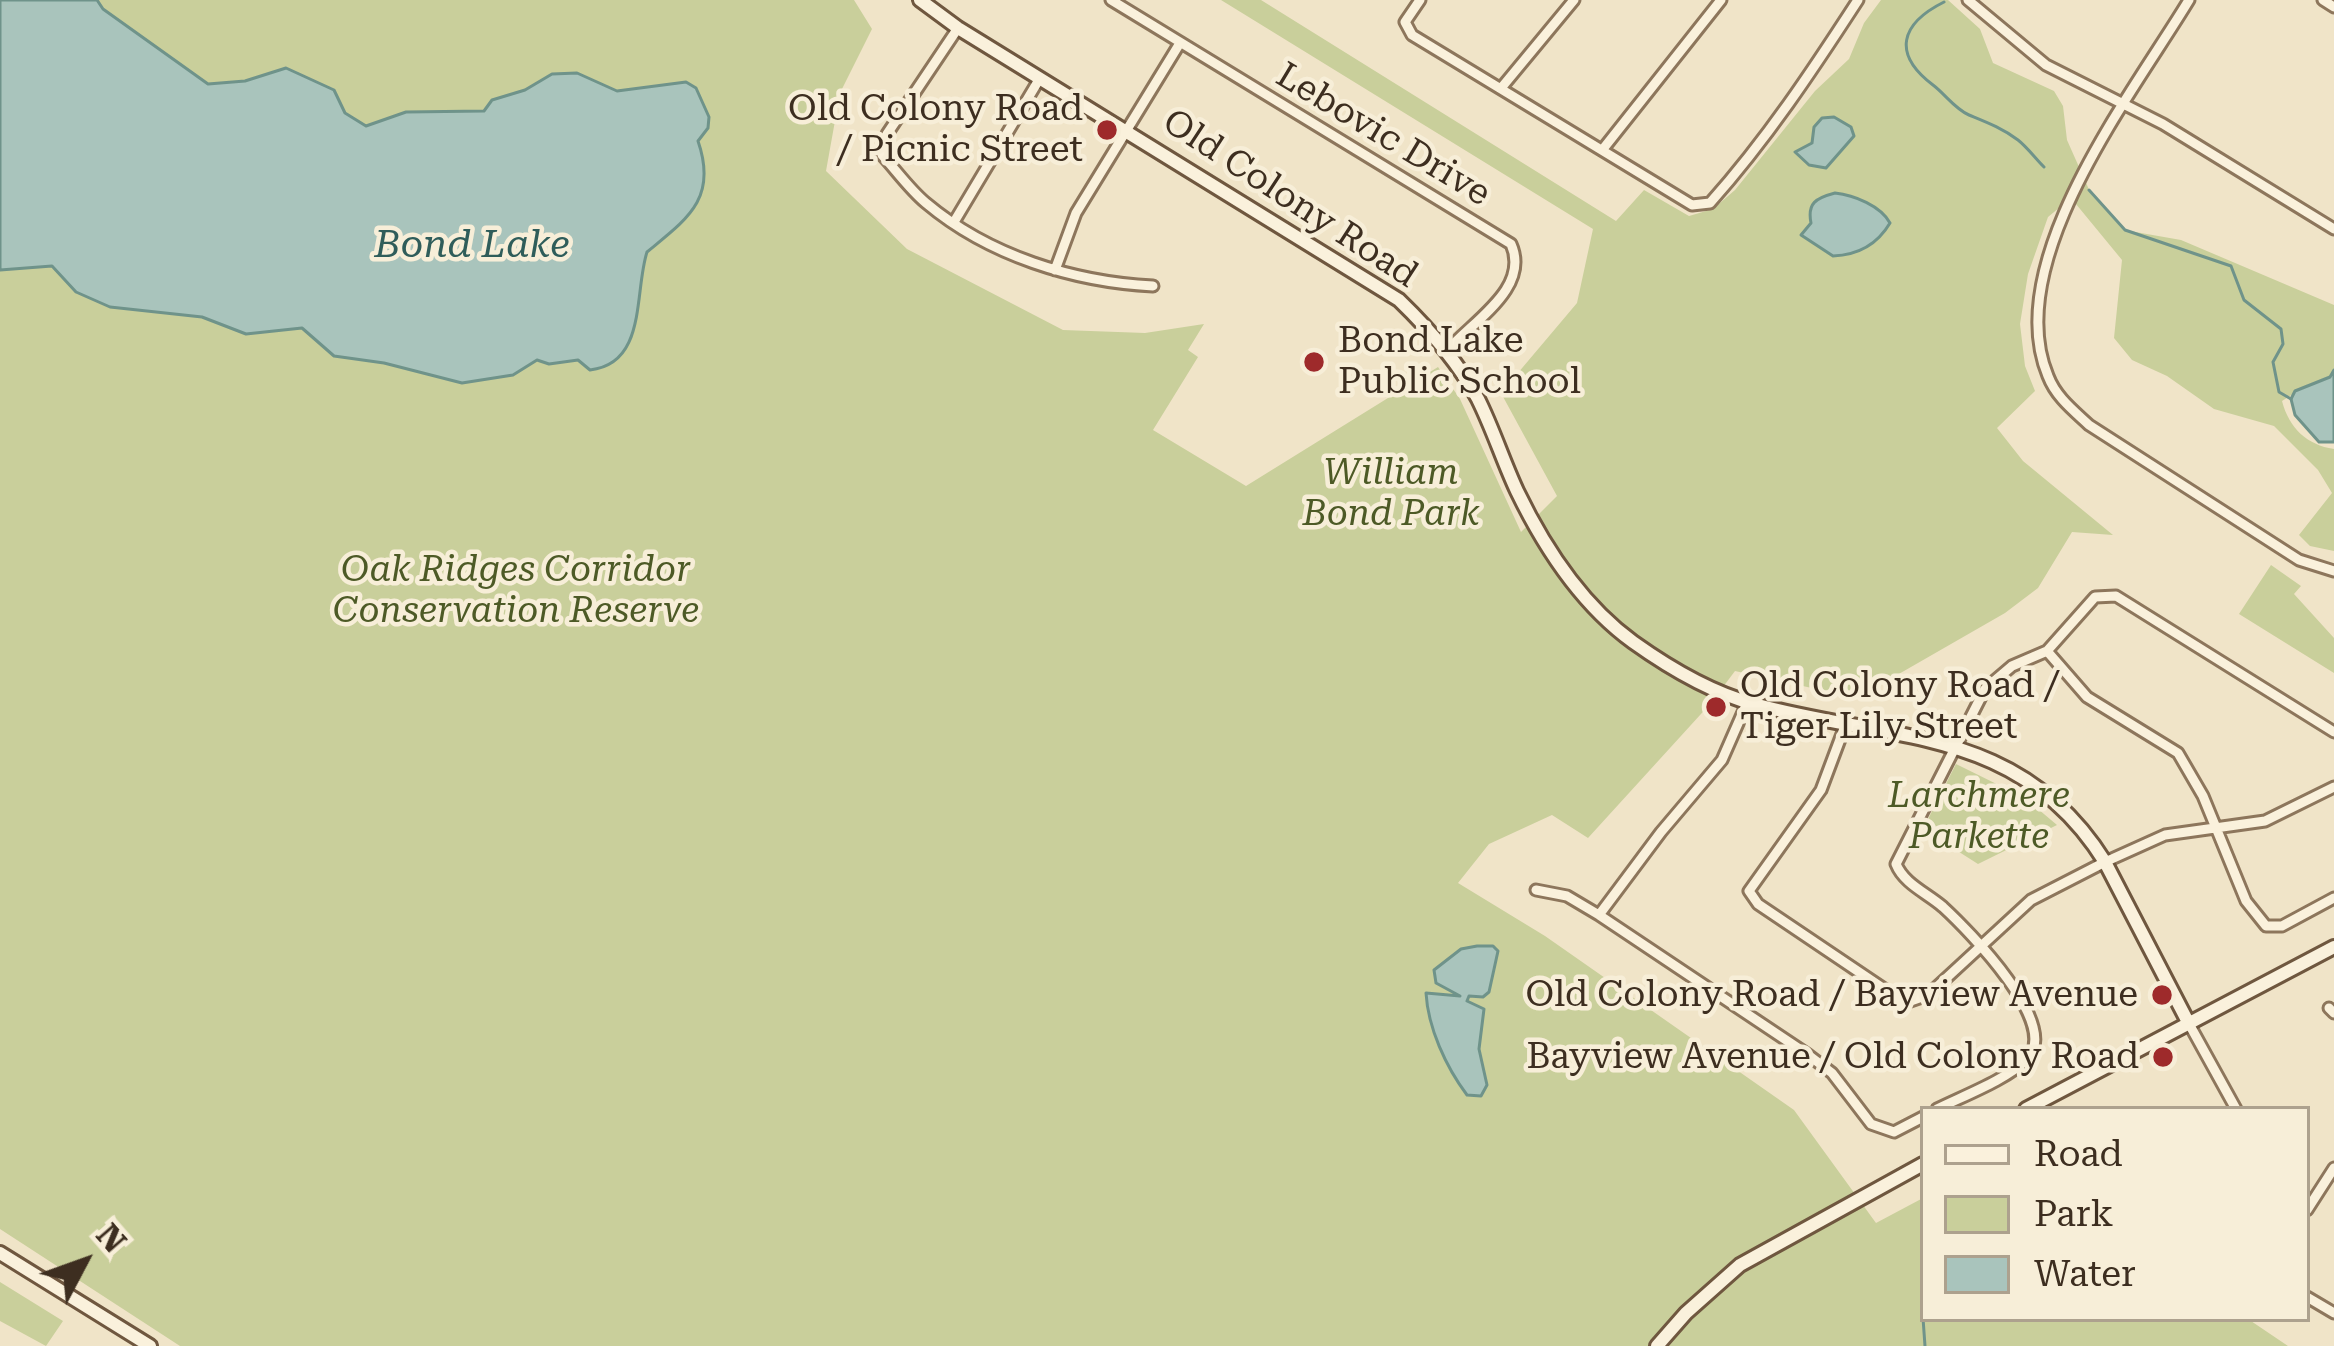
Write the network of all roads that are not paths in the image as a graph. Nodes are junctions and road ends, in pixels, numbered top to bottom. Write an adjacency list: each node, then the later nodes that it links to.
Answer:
1 (920, 0): 11 (street, Old Colony Road)
2 (1111, 0): 12 (street, Lebovic Drive)
3 (1420, 0): 14 (street)
4 (1574, 0): 14 (street)
5 (1721, 0): 17 (street)
6 (1858, 0): 17 (street)
7 (1968, 0): 15 (street)
8 (2189, 0): 15 (street)
9 (2323, 0): 10 (street)
10 (2334, 7)
11 (958, 28): 13 (street, Old Colony Road); 18 (street)
12 (1180, 43): 16 (street); 22 (street, Lebovic Drive)
13 (1040, 78): 16 (street, Old Colony Road); 18 (street)
14 (1502, 87): 17 (street)
15 (2123, 105): 19 (street); 23 (street)
16 (1126, 130): 20 (street); 22 (street, Old Colony Road)
17 (1603, 149)
18 (954, 222): 20 (street)
19 (2334, 229)
20 (1055, 270): 21 (street)
21 (1153, 286)
22 (1446, 352): 25 (street, Old Colony Road)
23 (2334, 571)
24 (2047, 651): 27 (street); 28 (street); 30 (street)
25 (1748, 703): 26 (street, Old Colony Road); 34 (street)
26 (1845, 726): 28 (street, Old Colony Road); 35 (street)
27 (2334, 731)
28 (1954, 745): 31 (street, Old Colony Road); 35 (street)
29 (2334, 787): 30 (street)
30 (2215, 828): 31 (street); 33 (street)
31 (2105, 862): 35 (street); 37 (street, Old Colony Road)
32 (1536, 890): 34 (street)
33 (2334, 898)
34 (1599, 915): 41 (street)
35 (1981, 945): 38 (street)
36 (2334, 947): 37 (street)
37 (2188, 1022): 39 (street); 40 (street)
38 (1943, 1106)
39 (2032, 1106)
40 (2234, 1106)
41 (1920, 1119)
42 (1920, 1166): 49 (street)
43 (2334, 1168): 45 (street)
44 (2310, 1182): 45 (street)
45 (2320, 1189): 46 (street)
46 (2310, 1205)
47 (0, 1252): 48 (street)
48 (150, 1346)
49 (1657, 1346)

